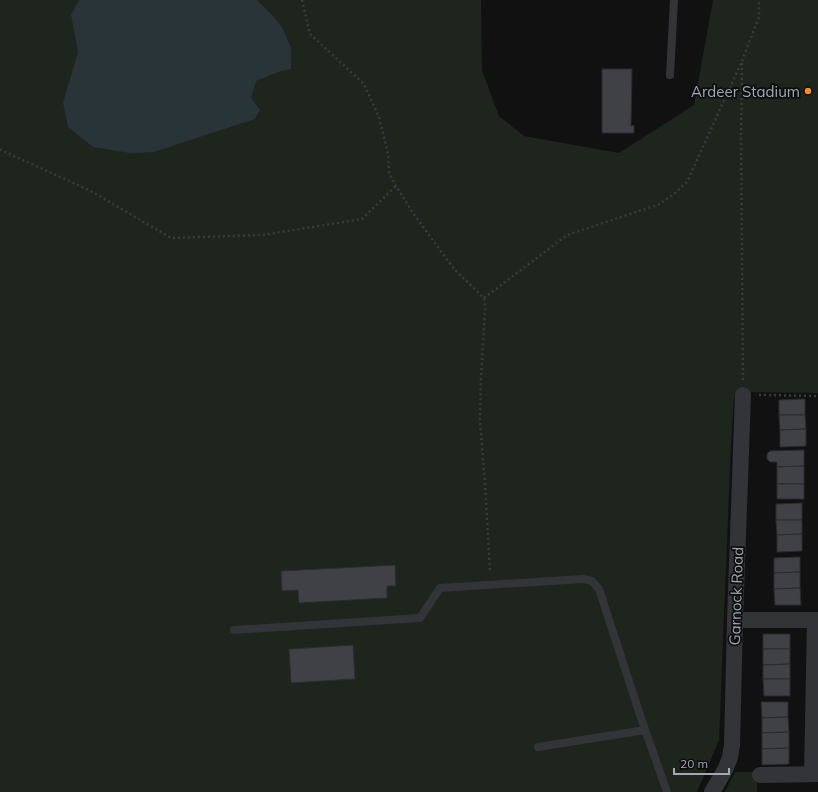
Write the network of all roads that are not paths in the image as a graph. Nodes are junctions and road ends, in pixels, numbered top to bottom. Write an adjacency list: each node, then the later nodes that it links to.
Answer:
1 (674, 0): 2 (lane)
2 (670, 75)
3 (743, 395): 4 (street, Garnock Road)
4 (735, 620): 5 (street); 12 (street, Garnock Road)
5 (817, 620): 9 (street)
6 (234, 630): 7 (lane)
7 (645, 730): 8 (lane); 11 (lane)
8 (538, 747)
9 (815, 774): 10 (street)
10 (760, 776)
11 (667, 792)
12 (712, 792)

